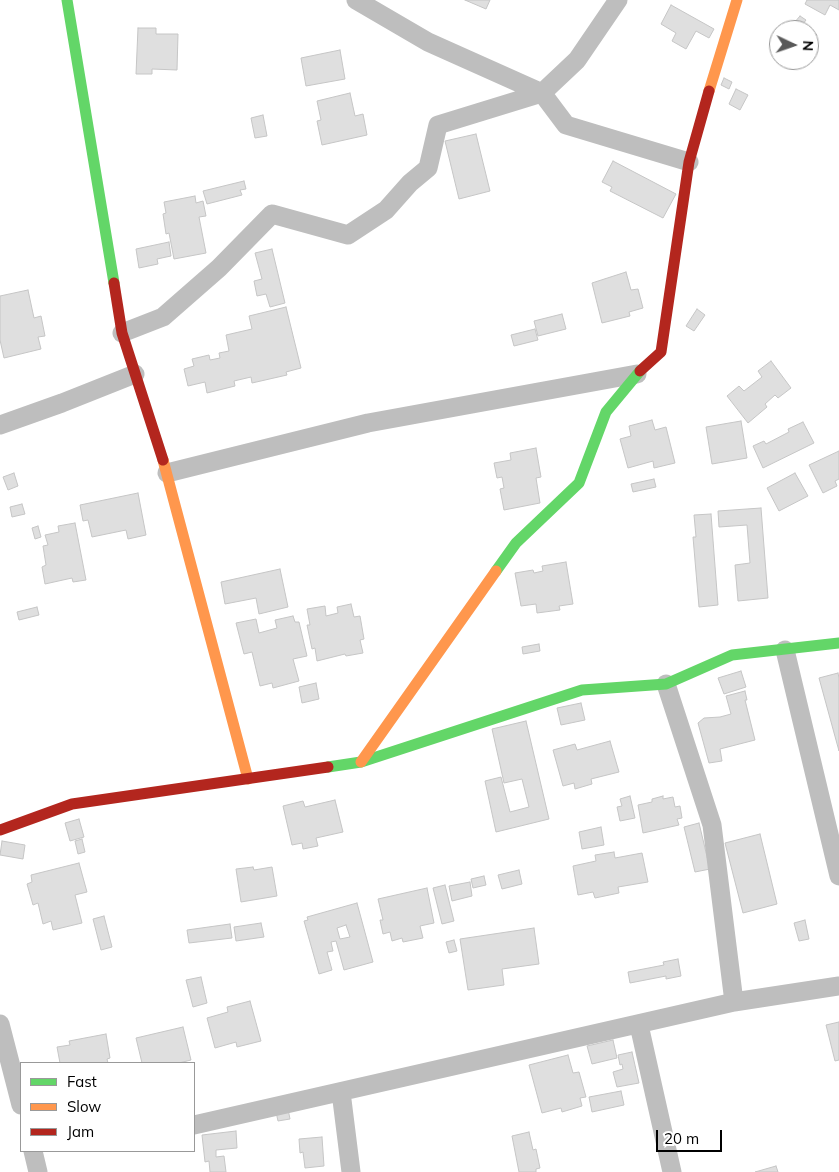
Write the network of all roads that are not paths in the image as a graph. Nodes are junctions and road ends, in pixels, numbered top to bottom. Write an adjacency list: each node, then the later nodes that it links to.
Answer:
1 (67, 0): 7 (street)
2 (356, 0): 5 (street)
3 (618, 0): 5 (street)
4 (737, 0): 6 (street)
5 (542, 93): 6 (street); 7 (street)
6 (689, 162): 9 (street)
7 (122, 333): 8 (street)
8 (135, 374): 10 (street); 11 (street)
9 (637, 374): 11 (street); 15 (street)
10 (0, 425)
11 (167, 473): 16 (street)
12 (839, 643): 13 (street)
13 (785, 650): 14 (street); 18 (street)
14 (666, 684): 15 (street); 20 (street)
15 (361, 762): 16 (street)
16 (248, 779): 17 (street)
17 (0, 830)
18 (839, 876)
19 (839, 986): 20 (street)
20 (734, 1002): 22 (street)
21 (0, 1024): 24 (street)
22 (639, 1025): 23 (street); 29 (street)
23 (341, 1092): 25 (street); 28 (street)
24 (20, 1101)
25 (195, 1125)
26 (39, 1152): 27 (street)
27 (38, 1172)
28 (351, 1172)
29 (672, 1172)

